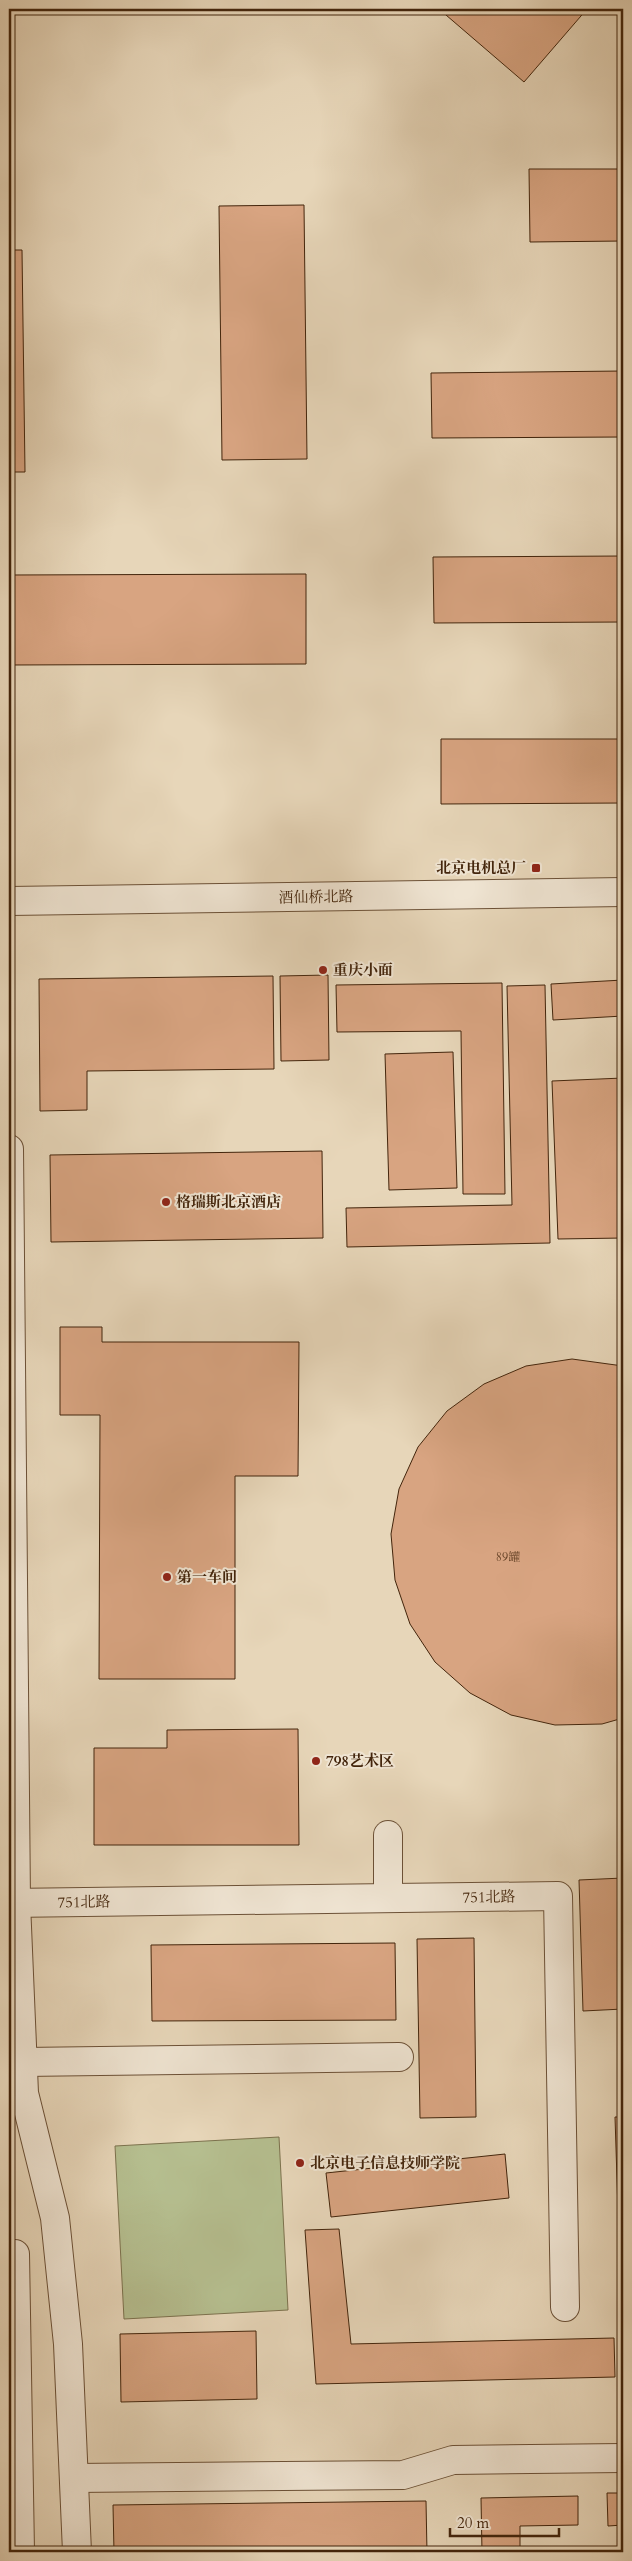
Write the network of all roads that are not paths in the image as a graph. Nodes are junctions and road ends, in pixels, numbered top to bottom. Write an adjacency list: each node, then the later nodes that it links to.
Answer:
1 (623, 892): 2 (street, 酒仙桥北路)
2 (9, 901)
3 (9, 1149): 6 (street)
4 (388, 1835): 5 (street)
5 (388, 1898): 6 (street, 751北路); 10 (street, 751北路)
6 (13, 1903): 8 (street)
7 (399, 2058): 8 (street)
8 (23, 2062): 12 (street)
9 (9, 2254): 13 (street)
10 (565, 2307)
11 (623, 2458): 12 (street)
12 (74, 2478): 14 (street)
13 (20, 2552)
14 (77, 2552)

